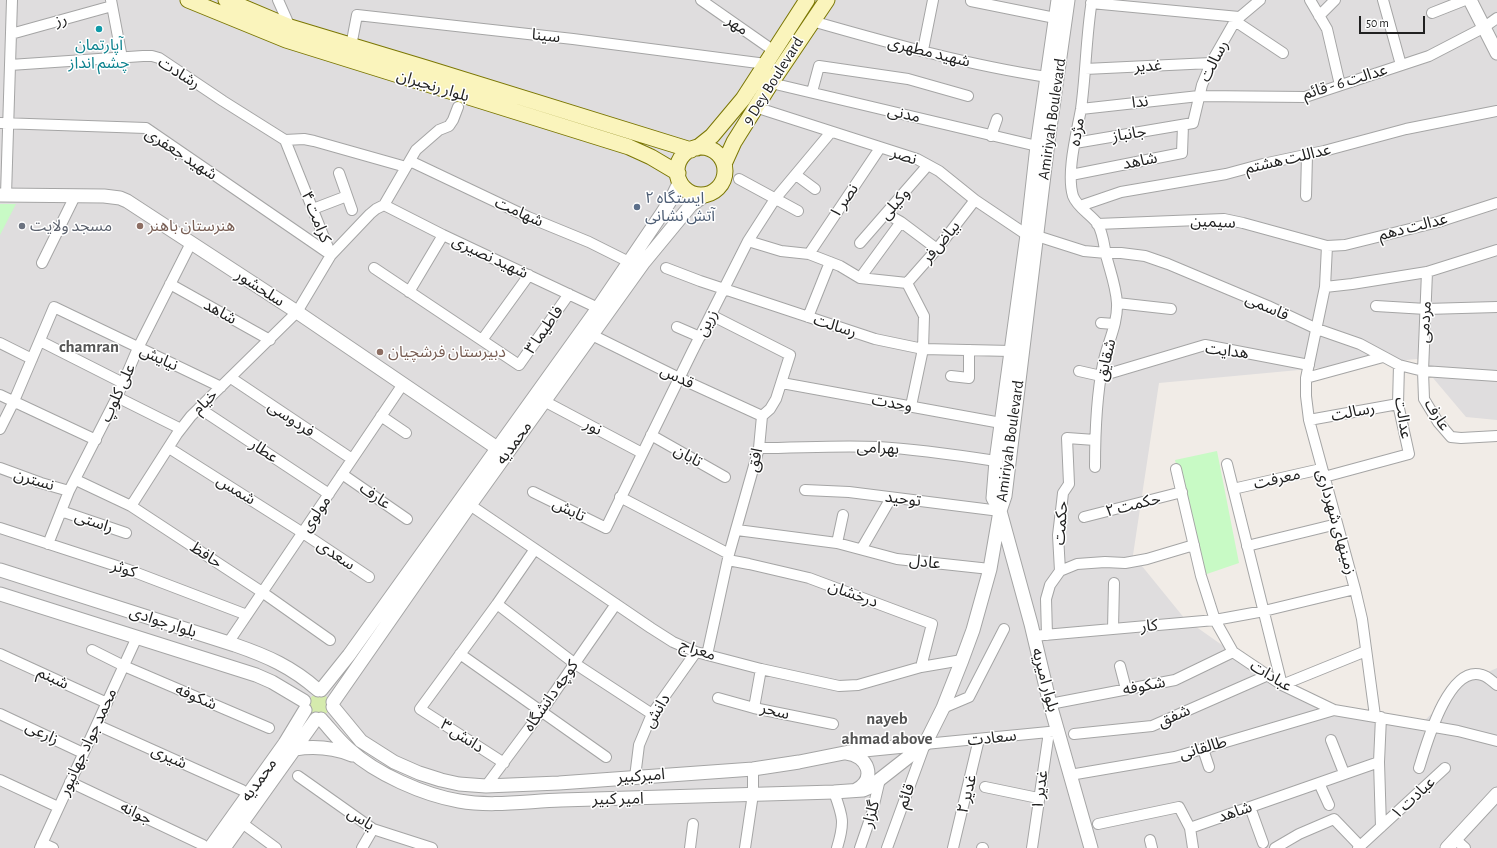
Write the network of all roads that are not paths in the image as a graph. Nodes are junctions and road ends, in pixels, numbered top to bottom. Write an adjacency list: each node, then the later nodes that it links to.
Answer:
1 (12, 0): 27 (street)
2 (188, 0): 28 (main road, بلوار رنجبران)
3 (226, 0): 28 (main road, بلوار رنجبران)
4 (278, 0): 28 (street)
5 (701, 0): 33 (street, مهر)
6 (807, 0): 33 (main road)
7 (827, 0): 25 (main road, 9 Dey Boulevard)
8 (933, 0): 32 (street)
9 (1058, 0): 22 (street, Amiriyah Boulevard)
10 (1068, 0): 88 (street, Amiriyah Boulevard)
11 (1260, 0): 24 (street, رسالت)
12 (1310, 0): 21 (street)
13 (1335, 0): 21 (street)
14 (1383, 0): 40 (street)
15 (1465, 0): 20 (street)
16 (1470, 0): 26 (street)
17 (971, 1): 22 (street)
18 (1092, 1): 24 (street); 41 (street, مژده)
19 (111, 3): 27 (street, رز); 36 (street)
20 (1432, 13)
21 (1319, 16): 44 (street)
22 (1055, 18): 42 (street, Amiriyah Boulevard)
23 (1497, 18): 26 (street, عدالت 6 - قائم)
24 (1237, 19): 34 (street); 37 (street, رسالت)
25 (812, 21): 32 (street, شهید مطهری); 43 (main road, 9 Dey Boulevard)
26 (1483, 28): 35 (street); 40 (street, عدالت 6 - قائم)
27 (11, 34): 30 (street)
28 (288, 34): 31 (main road, بلوار رنجبران); 69 (main road, بلوار رنجبران)
29 (0, 44): 30 (street)
30 (10, 45): 39 (street)
31 (351, 46): 38 (street, سینا); 61 (main road, بلوار رنجبران)
32 (923, 50): 42 (street, شهید مطهری)
33 (774, 51): 38 (main road)
34 (1283, 53)
35 (1497, 53)
36 (122, 58): 39 (street, رشادت); 57 (street, رشادت)
37 (1211, 63): 41 (street, غدیر); 47 (street, رسالت)
38 (766, 64): 61 (main road)
39 (10, 65): 53 (street)
40 (1401, 65): 44 (street, عدالت 6 - قائم)
41 (1085, 69): 50 (street, مژده)
42 (1047, 77): 59 (street, Amiriyah Boulevard)
43 (771, 83): 45 (street, مدنی); 49 (main road, 9 Dey Boulevard)
44 (1340, 85): 47 (street, عدالت 6 - قائم)
45 (812, 92): 46 (street); 56 (street, مدنی)
46 (968, 96)
47 (1199, 96): 50 (street, ندا); 54 (street, رسالت)
48 (458, 107): 63 (street)
49 (756, 107): 55 (street, نصر); 64 (main road, 9 Dey Boulevard)
50 (1081, 109): 58 (street, مژده)
51 (1497, 111): 62 (street, عداللت هشتم)
52 (996, 119): 56 (street)
53 (4, 123): 73 (street); 98 (street, شهید جعفری)
54 (1183, 125): 58 (street, جانباز); 68 (street, شاهد)
55 (831, 132): 60 (street, نصر); 67 (street, زرین)
56 (992, 136): 59 (street, مدنی)
57 (286, 140): 63 (street, شهامت); 82 (street, کرامت ۴)
58 (1075, 144): 68 (street, مژده)
59 (1037, 146): 88 (street, Amiriyah Boulevard)
60 (880, 148): 65 (street, نصر); 97 (street, نصر ۱)
61 (694, 149): 64 (main road); 69 (main road)
62 (1307, 155): 76 (street); 81 (street, عداللت هشتم)
63 (408, 164): 80 (street); 99 (street, شهامت)
64 (724, 164): 72 (main road)
65 (928, 164): 78 (street, نصر); 85 (street, وکیلی)
66 (340, 173): 75 (street)
67 (796, 175): 71 (street); 77 (street, زرین)
68 (1071, 175): 81 (street, مژده)
69 (679, 177): 72 (main road); 99 (street, محمدیه)
70 (739, 179): 77 (street)
71 (815, 189)
72 (707, 194): 126 (street, محمدیه)
73 (3, 195): 74 (street, سلحشور)
74 (75, 196): 91 (street, سلحشور); 101 (street)
75 (348, 196): 82 (street); 83 (street)
76 (1306, 196)
77 (775, 199): 84 (street); 90 (street, زرین)
78 (975, 200): 88 (street, نصر); 94 (street, بیاض‌فر)
79 (1497, 203): 93 (street, عدالت دهم)
80 (384, 205): 89 (street, شهید نصیری); 98 (street)
81 (1080, 206): 87 (street, مژده)
82 (313, 209): 98 (street, کرامت ۴)
83 (352, 210)
84 (798, 211)
85 (887, 214): 86 (street); 92 (street, وکیلی)
86 (901, 222): 94 (street); 106 (street)
87 (1097, 224): 93 (street, سیمین); 96 (street, مژده)
88 (1032, 235): 96 (street, قاسمی); 135 (street, Amiriyah Boulevard); 195 (street, Amiriyah Boulevard)
89 (443, 236): 105 (street, شهید نصیری); 111 (street)
90 (748, 242): 97 (street); 110 (street, زرین)
91 (190, 243): 108 (street, علی کلوپ); 119 (street, سلحشور)
92 (860, 243)
93 (1327, 246): 109 (street, زمینهای شهرداری)
94 (937, 249): 107 (street, بیاض‌فر)
95 (1497, 250): 104 (street)
96 (1106, 253): 113 (street, شقایق); 125 (street, قاسمی)
97 (809, 254): 100 (street)
98 (332, 255): 119 (street, کرامت ۴)
99 (629, 262): 116 (street, محمدیه)
100 (830, 262): 106 (street); 121 (street)
101 (42, 263)
102 (374, 268): 111 (street)
103 (666, 268): 110 (street, رسالت)
104 (1427, 272): 109 (street); 118 (street, مردمی)
105 (529, 275): 112 (street, شهید نصیری); 129 (street)
106 (860, 278): 107 (street)
107 (907, 283): 133 (street)
108 (170, 284): 128 (street, شاهد); 132 (street, علی کلوپ)
109 (1324, 287): 125 (street, زمینهای شهرداری)
110 (724, 289): 120 (street, زرین); 121 (street, رسالت)
111 (409, 292): 129 (street)
112 (569, 294): 116 (street, شهید نصیری); 129 (street, ۳ فاطیما)
113 (1117, 303): 117 (street); 123 (street, شقایق)
114 (1376, 306): 118 (street)
115 (1497, 307): 118 (street)
116 (598, 308): 171 (street, محمدیه)
117 (1171, 309)
118 (1426, 309): 140 (street, مردمی)
119 (297, 312): 128 (street, خیام); 150 (street, سلحشور)
120 (711, 315): 127 (street, زرین); 149 (street)
121 (808, 318): 133 (street, رسالت)
122 (1101, 323): 123 (street)
123 (1114, 324): 143 (street, شقایق)
124 (677, 327): 127 (street)
125 (1317, 329): 136 (street, قاسمی); 138 (street, زمینهای شهرداری)
126 (592, 335): 146 (street, قدس); 155 (street, محمدیه)
127 (700, 337): 146 (street, زرین)
128 (270, 340): 145 (street, خیام)
129 (482, 340)
130 (40, 341): 132 (street, نیایش); 137 (street); 148 (street)
131 (0, 343): 137 (street)
132 (138, 348): 148 (street, علی کلوپ); 151 (street, نیایش)
133 (923, 349): 134 (street, رسالت); 157 (street)
134 (969, 350): 135 (street, رسالت); 142 (street)
135 (1011, 351): 162 (street, Amiriyah Boulevard)
136 (1383, 357): 139 (street, قاسمی); 147 (street)
137 (32, 359): 154 (street)
138 (1309, 365): 143 (street, هدایت); 147 (street, زمینهای شهرداری)
139 (1399, 365): 140 (street, قاسمی); 156 (street, عدالت)
140 (1423, 370): 144 (street, قاسمی); 167 (street, عارف)
141 (1079, 371): 143 (street)
142 (951, 376)
143 (1101, 376): 169 (street, شقایق)
144 (1497, 376)
145 (231, 378): 151 (street, خیام); 174 (street, فردوسی)
146 (679, 378): 160 (street, قدس); 166 (street, زرین)
147 (1306, 378): 161 (street, زمینهای شهرداری)
148 (123, 383): 153 (street, علی کلوپ)
149 (782, 383): 157 (street, وحدت); 160 (street)
150 (404, 384): 159 (street, مولوی); 171 (street, سلحشور)
151 (221, 387): 158 (street, خیام)
152 (0, 395): 154 (street)
153 (117, 397): 164 (street); 168 (street, علی کلوپ)
154 (14, 401): 163 (street); 168 (street)
155 (544, 401): 173 (street, نور); 192 (street, محمدیه)
156 (1398, 404): 161 (street, رسالت); 180 (street, عدالت)
157 (911, 406): 162 (street, وحدت)
158 (199, 408): 164 (street, خیام); 189 (street, عطار)
159 (381, 416): 165 (street); 174 (street, مولوی)
160 (762, 416): 172 (street, افق)
161 (1308, 420): 180 (street, زمینهای شهرداری)
162 (1001, 423): 175 (street, Amiriyah Boulevard)
163 (0, 429)
164 (181, 429): 170 (street, خیام)
165 (406, 433)
166 (651, 435): 173 (street, زرین); 182 (street, تابان)
167 (1497, 436)
168 (96, 440): 183 (street, علی کلوپ)
169 (1095, 440): 177 (street, شقایق); 214 (street, حکمت)
170 (169, 448): 193 (street, خیام); 203 (street, شمس)
171 (497, 448): 249 (street, محمدیه)
172 (759, 448): 175 (street, بهرامی); 202 (street, افق)
173 (642, 453): 190 (street, زرین)
174 (352, 459): 181 (street, مولوی)
175 (996, 461): 195 (street, Amiriyah Boulevard)
176 (1227, 464): 184 (street)
177 (1095, 467)
178 (0, 468): 186 (street, نسترن)
179 (1176, 469): 188 (street, عبادات)
180 (1323, 473): 184 (street, معرفت); 199 (street, زمینهای شهرداری)
181 (342, 474): 189 (street, مولوی); 198 (street, عارف)
182 (726, 477)
183 (76, 480): 186 (street, علی کلوپ); 193 (street, حافظ)
184 (1233, 489): 208 (street)
185 (805, 490): 191 (street, توحید)
186 (69, 491): 194 (street, علی کلوپ)
187 (533, 492): 201 (street, تابش)
188 (1182, 492): 197 (street, حکمت ۲); 207 (street, عبادات)
189 (329, 494): 203 (street, مولوی)
190 (620, 497): 201 (street, زرین); 211 (street, درخشان)
191 (892, 498): 195 (street, توحید); 209 (street)
192 (470, 505): 210 (street, معراج); 252 (street, محمدیه)
193 (131, 506): 218 (street, حافظ)
194 (61, 511): 204 (street, راستی); 206 (street, علی کلوپ)
195 (1000, 511): 212 (street); 228 (street, بلوار امیریه)
196 (843, 514): 205 (street)
197 (1084, 517)
198 (407, 519)
199 (1337, 524): 208 (street); 217 (street, زمینهای شهرداری)
200 (0, 528): 206 (street, کوثر)
201 (606, 528)
202 (737, 530): 205 (street, عادل); 211 (street, افق)
203 (303, 532): 215 (street, سعدی); 218 (street, مولوی)
204 (126, 533)
205 (837, 543): 209 (street, عادل)
206 (48, 544): 223 (street, کوثر)
207 (1194, 545): 214 (street); 224 (street, عبادات)
208 (1247, 546): 222 (street)
209 (862, 548): 212 (street, عادل)
210 (535, 549): 220 (street); 221 (street, معراج)
211 (729, 557): 238 (street, افق); 243 (street, درخشان)
212 (990, 569): 239 (street)
213 (0, 570): 231 (street, بلوار جوادی)
214 (1060, 571): 227 (street)
215 (369, 577)
216 (1114, 583): 226 (street)
217 (1355, 589): 222 (street, کار); 233 (street, زمینهای شهرداری)
218 (262, 592): 223 (street, مولوی); 230 (street, حافظ)
219 (0, 594): 229 (street, بلوار جوادی)
220 (497, 604): 237 (street); 240 (street)
221 (616, 604): 234 (street, معراج); 240 (street, کوچه دانشگاه)
222 (1264, 611): 224 (street, کار); 246 (street)
223 (247, 615): 231 (street, مولوی)
224 (1215, 620): 226 (street, کار); 235 (street, عبادات)
225 (1004, 629): 256 (street)
226 (1113, 629): 227 (street, کار)
227 (1047, 635): 228 (street, کار)
228 (1034, 636): 253 (street, بلوار امیریه)
229 (137, 637): 241 (street, محمد جواد جهانپور); 254 (street, بلوار جوادی)
230 (330, 640)
231 (228, 643): 249 (street, بلوار جوادی)
232 (92, 650): 241 (street, شکوفه)
233 (1366, 651): 246 (street); 261 (street, زمینهای شهرداری)
234 (696, 652): 238 (street, معراج); 260 (street, دانش)
235 (1233, 652): 245 (street, عبادات); 248 (street, شکوفه)
236 (0, 654): 251 (street, شبنم)
237 (460, 654): 258 (street); 280 (street, دانش ۳)
238 (707, 655): 244 (street, معراج)
239 (962, 660): 243 (street, معراج); 256 (street)
240 (574, 663): 258 (street, کوچه دانشگاه); 260 (street)
241 (124, 666): 251 (street, محمد جواد جهانپور); 266 (street, شکوفه)
242 (1120, 666): 248 (street)
243 (921, 667): 244 (street, معراج)
244 (762, 669): 255 (street, سحر)
245 (1266, 676): 246 (street, عبادات); 268 (street, شفق)
246 (1282, 685): 257 (street, عبادات)
247 (1497, 685): 265 (street)
248 (1126, 689): 253 (street, شکوفه)
249 (319, 690): 252 (street); 254 (street)
250 (718, 698): 255 (street)
251 (107, 703): 263 (street, محمد جواد جهانپور)
252 (333, 704): 262 (street); 293 (street, امیرکبیر)
253 (1050, 704): 267 (street, بلوار امیریه)
254 (305, 706): 262 (street); 314 (street, محمدیه)
255 (754, 708): 264 (street, سحر)
256 (943, 708): 272 (street)
257 (1334, 710): 261 (street, عبادات); 274 (street, طالقانی)
258 (541, 712): 278 (street); 280 (street, کوچه دانشگاه)
259 (0, 714): 275 (street, زارعی)
260 (652, 714): 288 (street, دانش)
261 (1378, 717): 265 (street, عبادات); 279 (street)
262 (319, 719): 273 (street, محمدیه); 277 (street, امیر کبیر)
263 (97, 724): 275 (street, محمد جواد جهانپور); 295 (street, شیری)
264 (833, 724)
265 (1433, 727): 271 (street, عبادات); 282 (street)
266 (269, 728)
267 (1054, 732): 269 (street, سعادت); 286 (street, بلوار امیریه); 301 (street, غدیر ۱)
268 (1074, 734)
269 (980, 739): 272 (street, سعادت); 326 (street, غدیر ۲)
270 (1330, 740): 285 (street)
271 (1497, 741)
272 (925, 744): 276 (street, امیرکبیر); 289 (street, امیر کبیر); 325 (street, قائم)
273 (295, 749): 277 (street); 305 (street, محمدیه)
274 (1202, 749): 281 (street); 286 (street, طالقانی)
275 (83, 753): 291 (street, محمد جواد جهانپور)
276 (841, 753): 284 (street, امیرکبیر); 296 (street)
277 (357, 757): 300 (street, امیر کبیر)
278 (606, 757)
279 (1379, 762): 285 (street, شاهد); 308 (street)
280 (504, 763): 293 (street, کوچه دانشگاه)
281 (1209, 767)
282 (1419, 768)
283 (1445, 768): 308 (street, عبادت ۱)
284 (753, 769): 288 (street, امیرکبیر); 298 (street)
285 (1344, 773): 292 (street, شاهد)
286 (1070, 775): 328 (street, بلوار امیریه)
287 (298, 776): 310 (street, یاس)
288 (635, 777): 293 (street, امیرکبیر); 300 (street)
289 (880, 779): 296 (street, امیر کبیر); 324 (street, گلزار)
290 (0, 780): 303 (street)
291 (70, 782): 303 (street, محمد جواد جهانپور); 314 (street, جوانه)
292 (1319, 783): 302 (street); 304 (street, شاهد)
293 (486, 786)
294 (986, 787): 301 (street)
295 (242, 790)
296 (854, 790): 297 (street, امیر کبیر)
297 (834, 792): 298 (street, امیر کبیر); 323 (street, گلزار)
298 (753, 794): 300 (street, امیر کبیر); 322 (street)
299 (1497, 794): 312 (street)
300 (637, 798)
301 (1038, 798): 327 (street, غدیر ۱)
302 (1328, 805)
303 (58, 807): 313 (street, محمد جواد جهانپور)
304 (1250, 807): 309 (street, شاهد); 311 (street)
305 (242, 823): 317 (street, محمدیه); 318 (street)
306 (693, 824): 321 (street)
307 (1098, 824): 309 (street)
308 (1381, 827): 315 (street, عبادت ۱)
309 (1190, 828): 329 (street)
310 (373, 829): 319 (street); 320 (street, یاس)
311 (1264, 843)
312 (1456, 845)
313 (41, 846): 316 (street)
314 (206, 846)
315 (1359, 847): 330 (street)
316 (53, 848)
317 (224, 848)
318 (276, 848)
319 (362, 848)
320 (432, 848)
321 (690, 848)
322 (745, 848)
323 (837, 848)
324 (860, 848)
325 (887, 848)
326 (953, 848)
327 (1032, 848)
328 (1091, 848)
329 (1193, 848)
330 (1275, 848)

